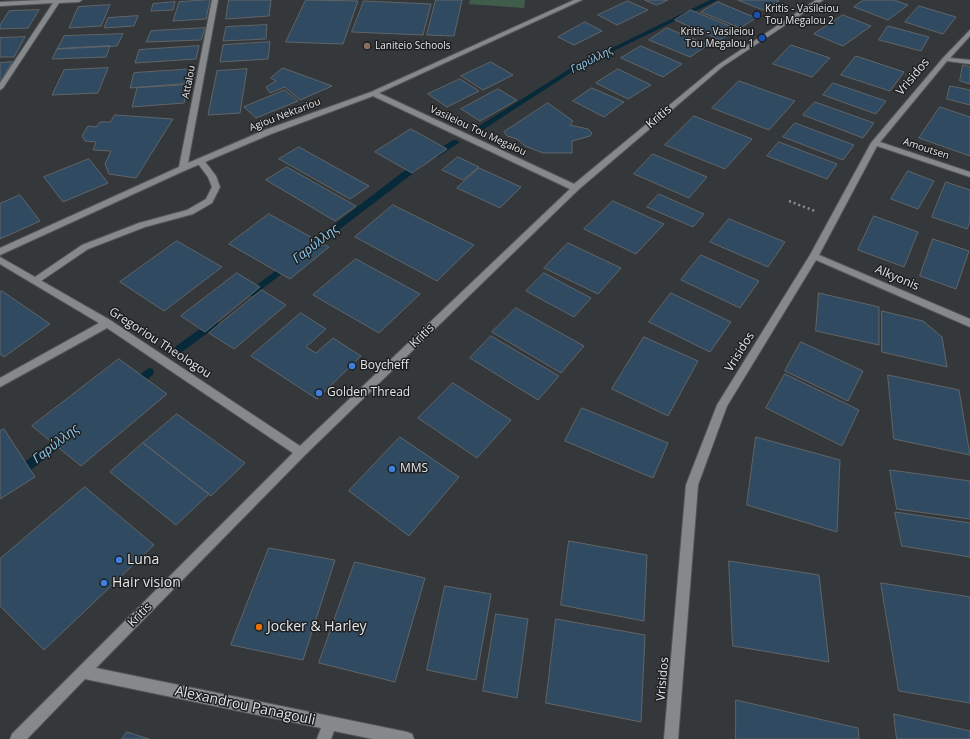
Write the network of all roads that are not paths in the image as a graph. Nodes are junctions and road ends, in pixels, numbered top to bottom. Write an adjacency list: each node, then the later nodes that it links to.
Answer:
1 (79, 0): 5 (street)
2 (215, 0): 14 (street, Attalou)
3 (579, 0): 11 (street, Agiou Nektariou)
4 (820, 0): 16 (street, Kritis)
5 (58, 1): 6 (street); 10 (street)
6 (0, 4)
7 (970, 32): 8 (street, Vrisidos)
8 (945, 59): 9 (street); 12 (street, Vrisidos)
9 (970, 62)
10 (0, 88)
11 (373, 93): 13 (street, Agiou Nektariou); 16 (street, Vasileiou Tou Megalou)
12 (875, 144): 15 (street, Amoutsen); 18 (street, Vrisidos)
13 (200, 161): 14 (street, Agiou Nektariou); 20 (street)
14 (183, 168): 17 (street, Agiou Nektariou)
15 (970, 174)
16 (575, 188): 24 (street, Kritis)
17 (0, 252)
18 (814, 256): 22 (street, Alkyonis); 30 (street, Vrisidos)
19 (0, 260): 20 (street, Gregoriou Theologou)
20 (35, 281): 21 (street, Gregoriou Theologou)
21 (107, 323): 23 (street); 24 (street, Gregoriou Theologou)
22 (970, 323)
23 (0, 383)
24 (301, 452): 25 (street, Kritis)
25 (83, 672): 26 (street, Alexandrou Panagouli); 27 (street, Kritis)
26 (330, 723): 28 (street); 29 (street, Alexandrou Panagouli)
27 (17, 739)
28 (324, 739)
29 (407, 739)
30 (671, 739)

